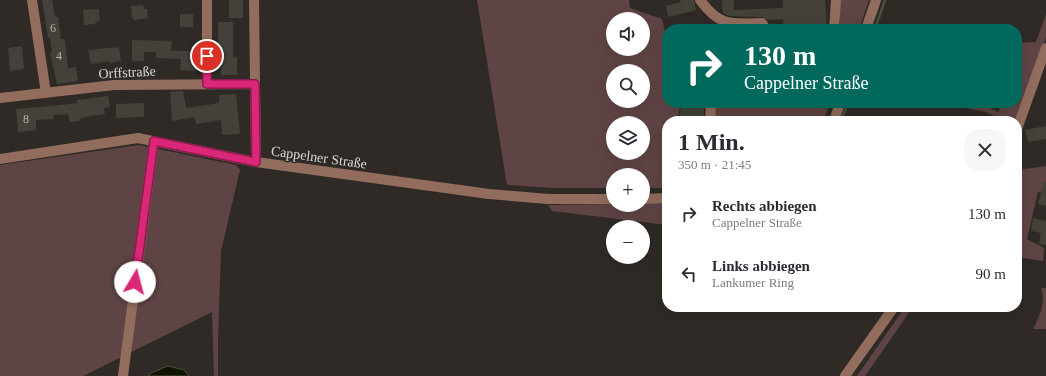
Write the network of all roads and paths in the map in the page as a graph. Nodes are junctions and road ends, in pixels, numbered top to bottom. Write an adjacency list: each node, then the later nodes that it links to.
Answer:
1 (32, 0): 15 (street)
2 (206, 0): 13 (street)
3 (254, 0): 14 (street)
4 (700, 0): 8 (street)
5 (836, 0): 10 (street)
6 (876, 0): 11 (street)
7 (730, 24): 9 (street)
8 (730, 24)
9 (763, 24)
10 (834, 24)
11 (868, 24)
12 (1046, 48): 17 (street)
13 (207, 84): 14 (street, Orffstraße); 15 (street, Orffstraße)
14 (255, 84): 20 (street)
15 (46, 93): 16 (street, Orffstraße)
16 (0, 98)
17 (1022, 116)
18 (154, 141): 19 (street, Cappelner Straße); 20 (street, Cappelner Straße); 25 (street)
19 (0, 159)
20 (256, 162): 22 (street, Cappelner Straße)
21 (662, 198): 23 (street)
22 (606, 199)
23 (650, 199)
24 (890, 312): 26 (street)
25 (123, 376)
26 (845, 376)

